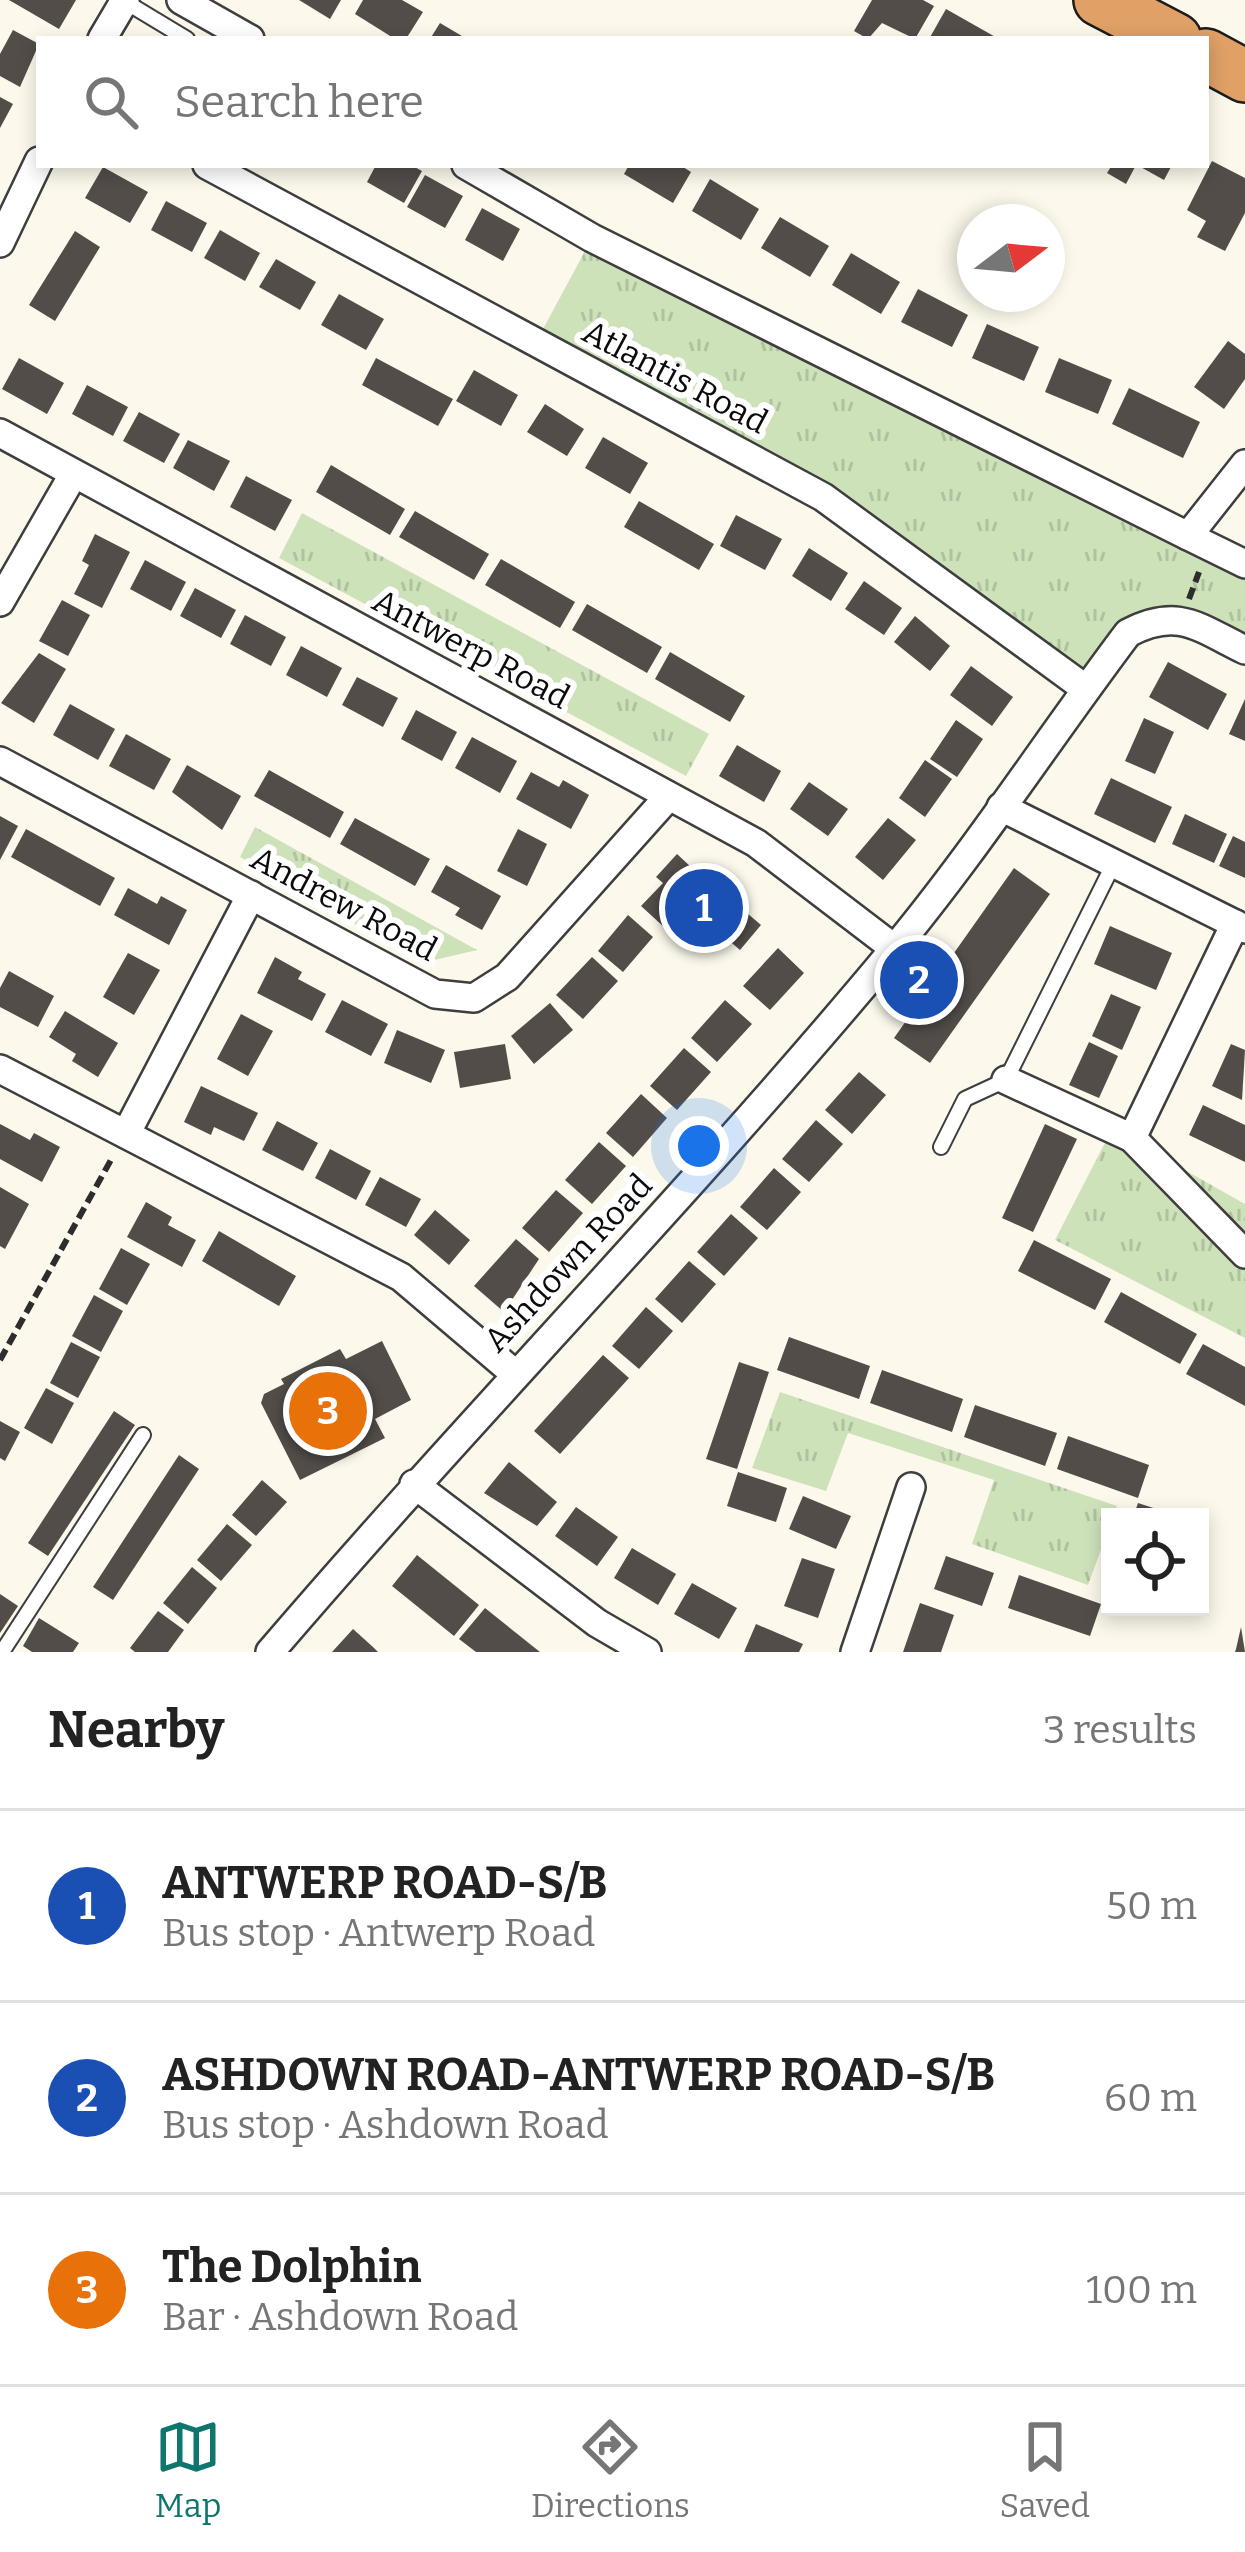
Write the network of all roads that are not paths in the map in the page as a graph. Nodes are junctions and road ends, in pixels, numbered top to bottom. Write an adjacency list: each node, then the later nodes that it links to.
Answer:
1 (124, 0): 4 (street); 5 (lane)
2 (182, 0): 6 (street)
3 (1100, 0): 7 (highway)
4 (104, 36)
5 (182, 36)
6 (245, 36)
7 (1169, 36)
8 (1209, 58): 9 (highway)
9 (1245, 76)
10 (36, 167): 13 (street)
11 (213, 168): 21 (street, Atlantis Road)
12 (471, 168): 17 (street)
13 (0, 243)
14 (0, 433): 16 (street, Antwerp Road)
15 (1245, 464): 17 (street)
16 (74, 475): 19 (street); 23 (street, Antwerp Road)
17 (1198, 541): 18 (street)
18 (1245, 563)
19 (0, 602)
20 (1245, 650): 21 (street, Ashdown Road)
21 (1086, 689): 24 (street, Ashdown Road)
22 (0, 761): 26 (street, Andrew Road)
23 (668, 797): 26 (street, Andrew Road); 28 (street, Antwerp Road)
24 (1001, 807): 25 (street); 28 (street, Ashdown Road)
25 (1114, 863): 27 (street); 30 (lane)
26 (251, 896): 31 (street)
27 (1240, 926): 32 (street)
28 (895, 949): 35 (street, Ashdown Road)
29 (0, 1069): 31 (street)
30 (1006, 1080): 32 (street); 33 (lane)
31 (126, 1134): 35 (street)
32 (1132, 1138): 34 (street)
33 (940, 1147)
34 (1245, 1254)
35 (514, 1373): 37 (street, Ashdown Road)
36 (143, 1435): 39 (lane)
37 (414, 1484): 40 (street, Ashdown Road); 41 (street)
38 (910, 1487): 42 (street)
39 (2, 1652)
40 (270, 1652)
41 (647, 1652)
42 (855, 1652)

